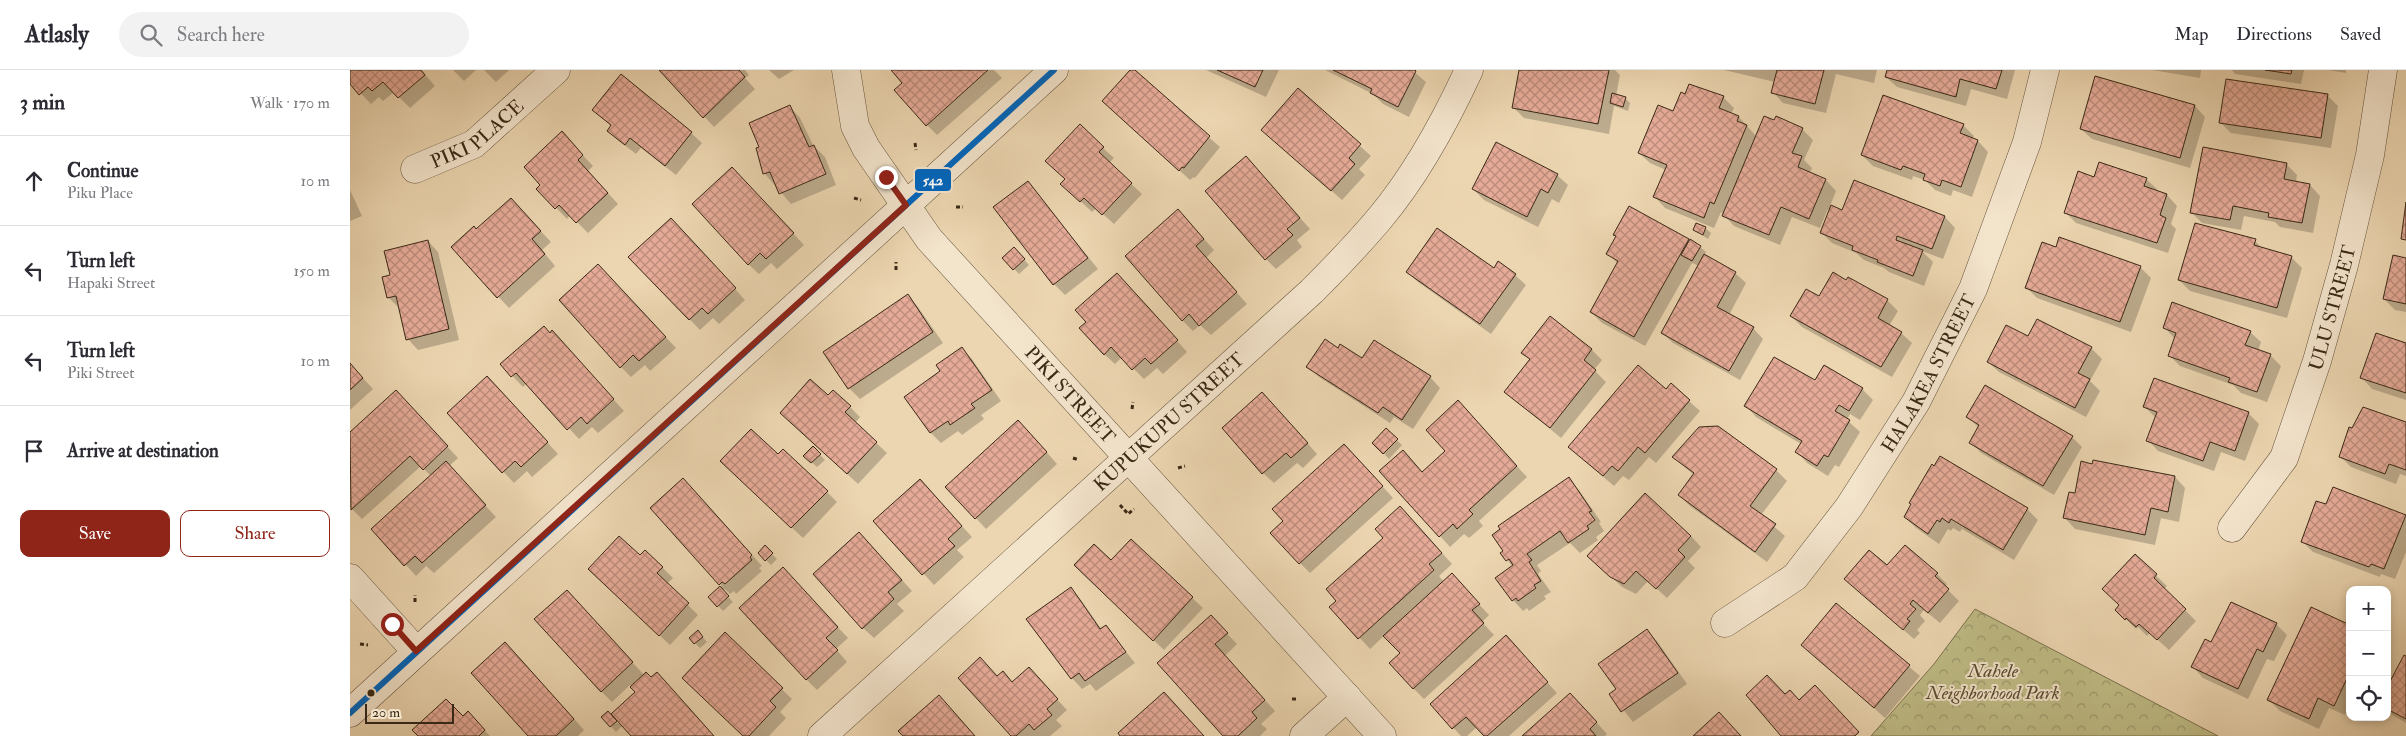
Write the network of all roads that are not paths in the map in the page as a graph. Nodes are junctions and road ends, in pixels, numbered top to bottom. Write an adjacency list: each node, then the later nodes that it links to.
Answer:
1 (556, 70): 7 (street, PIKI PLACE)
2 (846, 70): 8 (street, PIKI STREET)
3 (1054, 70): 8 (street)
4 (1469, 70): 9 (street, KUPUKUPU STREET)
5 (2045, 70): 12 (street, HALAKEA STREET)
6 (2383, 70): 10 (street, ULU STREET)
7 (415, 169)
8 (906, 205): 9 (street, PIKI STREET); 13 (street)
9 (1128, 457): 14 (street, PIKI STREET); 16 (street, KUPUKUPU STREET)
10 (2232, 528)
11 (350, 578): 13 (street)
12 (1725, 624)
13 (416, 651): 15 (street)
14 (1347, 697): 17 (street); 18 (street, PIKI STREET)
15 (350, 713)
16 (822, 736)
17 (1304, 736)
18 (1382, 736)

